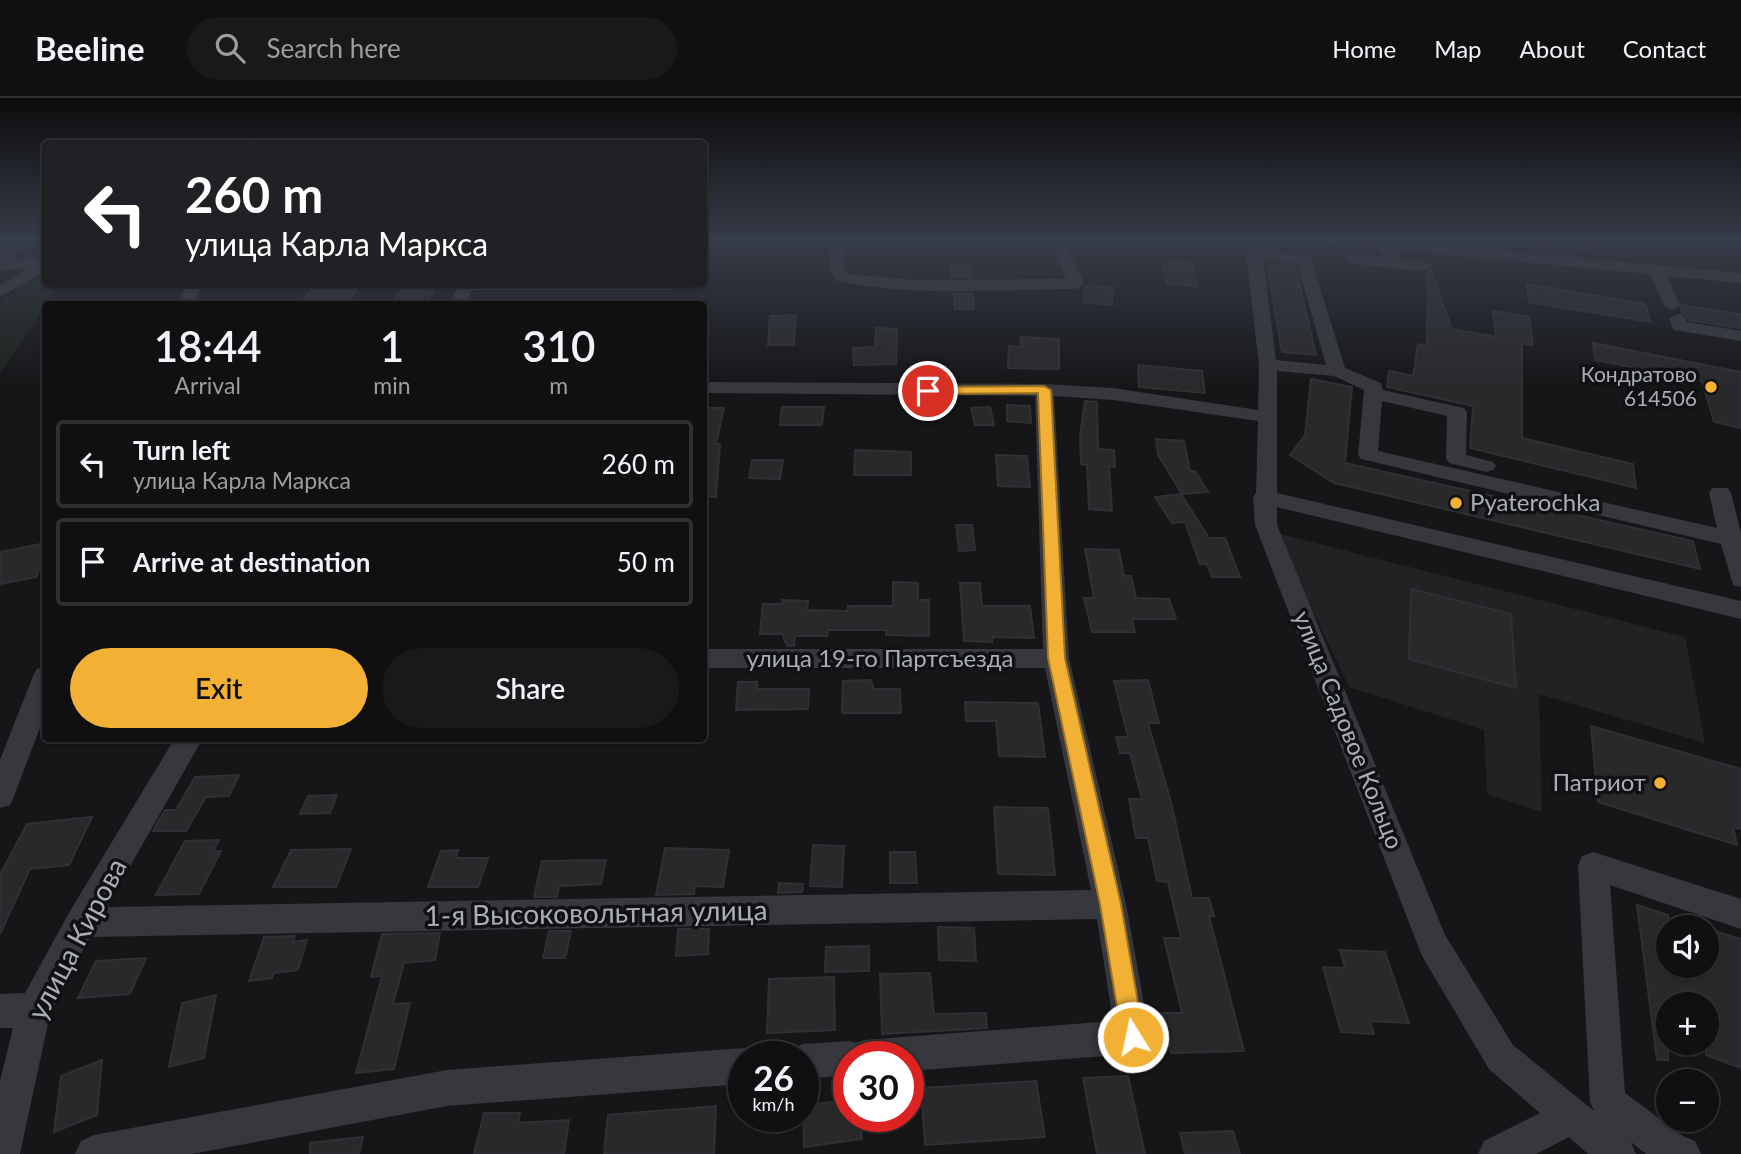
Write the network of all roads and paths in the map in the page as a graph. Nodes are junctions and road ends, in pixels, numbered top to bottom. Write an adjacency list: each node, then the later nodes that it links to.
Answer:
1 (1262, 289): 5 (street, улица Садовое Кольцо)
2 (1313, 289): 6 (street)
3 (1665, 289): 4 (street)
4 (1741, 336)
5 (1268, 365): 6 (street); 10 (street, улица Садовое Кольцо)
6 (1337, 372): 9 (street)
7 (707, 387): 8 (street)
8 (1044, 390): 10 (street); 17 (street)
9 (1374, 394): 13 (street); 13 (street)
10 (1267, 417): 12 (street, улица Садовое Кольцо)
11 (1720, 493): 14 (street)
12 (1264, 497): 16 (street); 29 (street, улица Садовое Кольцо)
13 (1657, 521): 14 (street)
14 (1732, 529): 15 (street)
15 (1741, 579)
16 (1741, 610)
17 (1056, 658): 18 (street, улица 19-го Партсъезда); 22 (street)
18 (707, 659)
19 (42, 686): 21 (street)
20 (188, 742): 24 (street, улица Кирова)
21 (0, 796)
22 (1110, 904): 24 (street, 1-я Высоковольтная улица); 27 (street)
23 (1741, 914): 34 (street)
24 (81, 922): 25 (street, улица Кирова)
25 (34, 1010): 26 (street); 30 (street, улица Кирова)
26 (0, 1011)
27 (924, 1053)
28 (728, 1067): 31 (street)
29 (1572, 1116): 32 (street); 33 (street, улица Садовое Кольцо)
30 (1, 1154)
31 (94, 1154)
32 (1497, 1154)
33 (1617, 1154)
34 (1682, 1154)

